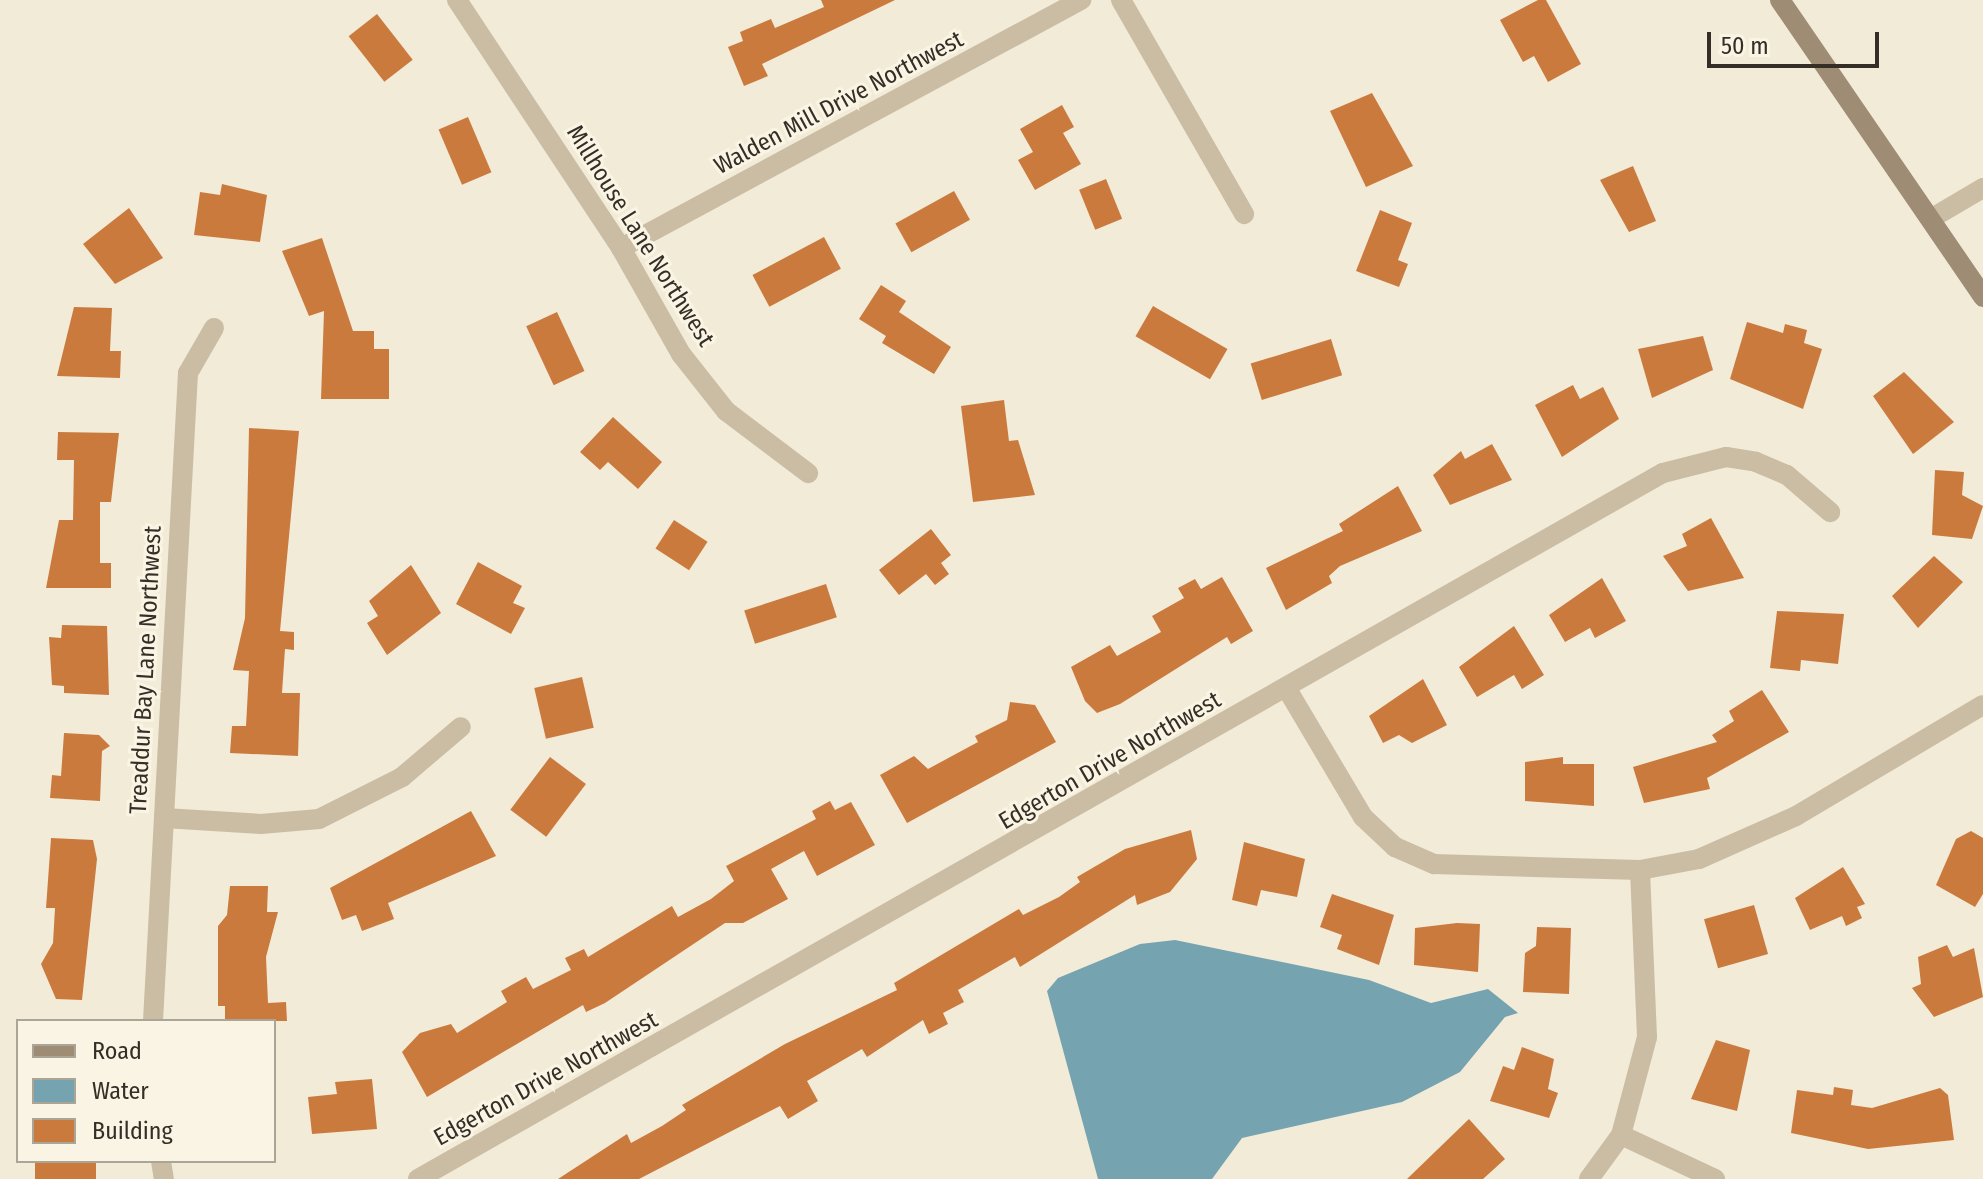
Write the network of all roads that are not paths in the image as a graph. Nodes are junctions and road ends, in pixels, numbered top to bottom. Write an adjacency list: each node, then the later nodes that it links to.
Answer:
1 (457, 0): 8 (street, Millhouse Lane Northwest)
2 (1081, 0): 8 (street, Walden Mill Drive Northwest)
3 (1121, 0): 6 (street)
4 (1780, 0): 7 (street)
5 (1983, 188): 7 (street)
6 (1244, 214)
7 (1932, 218): 9 (street)
8 (621, 248): 11 (street, Millhouse Lane Northwest)
9 (1983, 297)
10 (214, 328): 16 (street, Treaddur Bay Lane Northwest)
11 (808, 473)
12 (1830, 512): 13 (street, Edgerton Drive Northwest)
13 (1287, 689): 17 (street); 20 (street, Edgerton Drive Northwest)
14 (1983, 705): 17 (street)
15 (461, 727): 16 (street)
16 (164, 818): 18 (street, Treaddur Bay Lane Northwest)
17 (1640, 870): 19 (street)
18 (153, 1019)
19 (1621, 1135): 21 (street); 22 (street)
20 (418, 1179)
21 (1589, 1179)
22 (1715, 1179)

